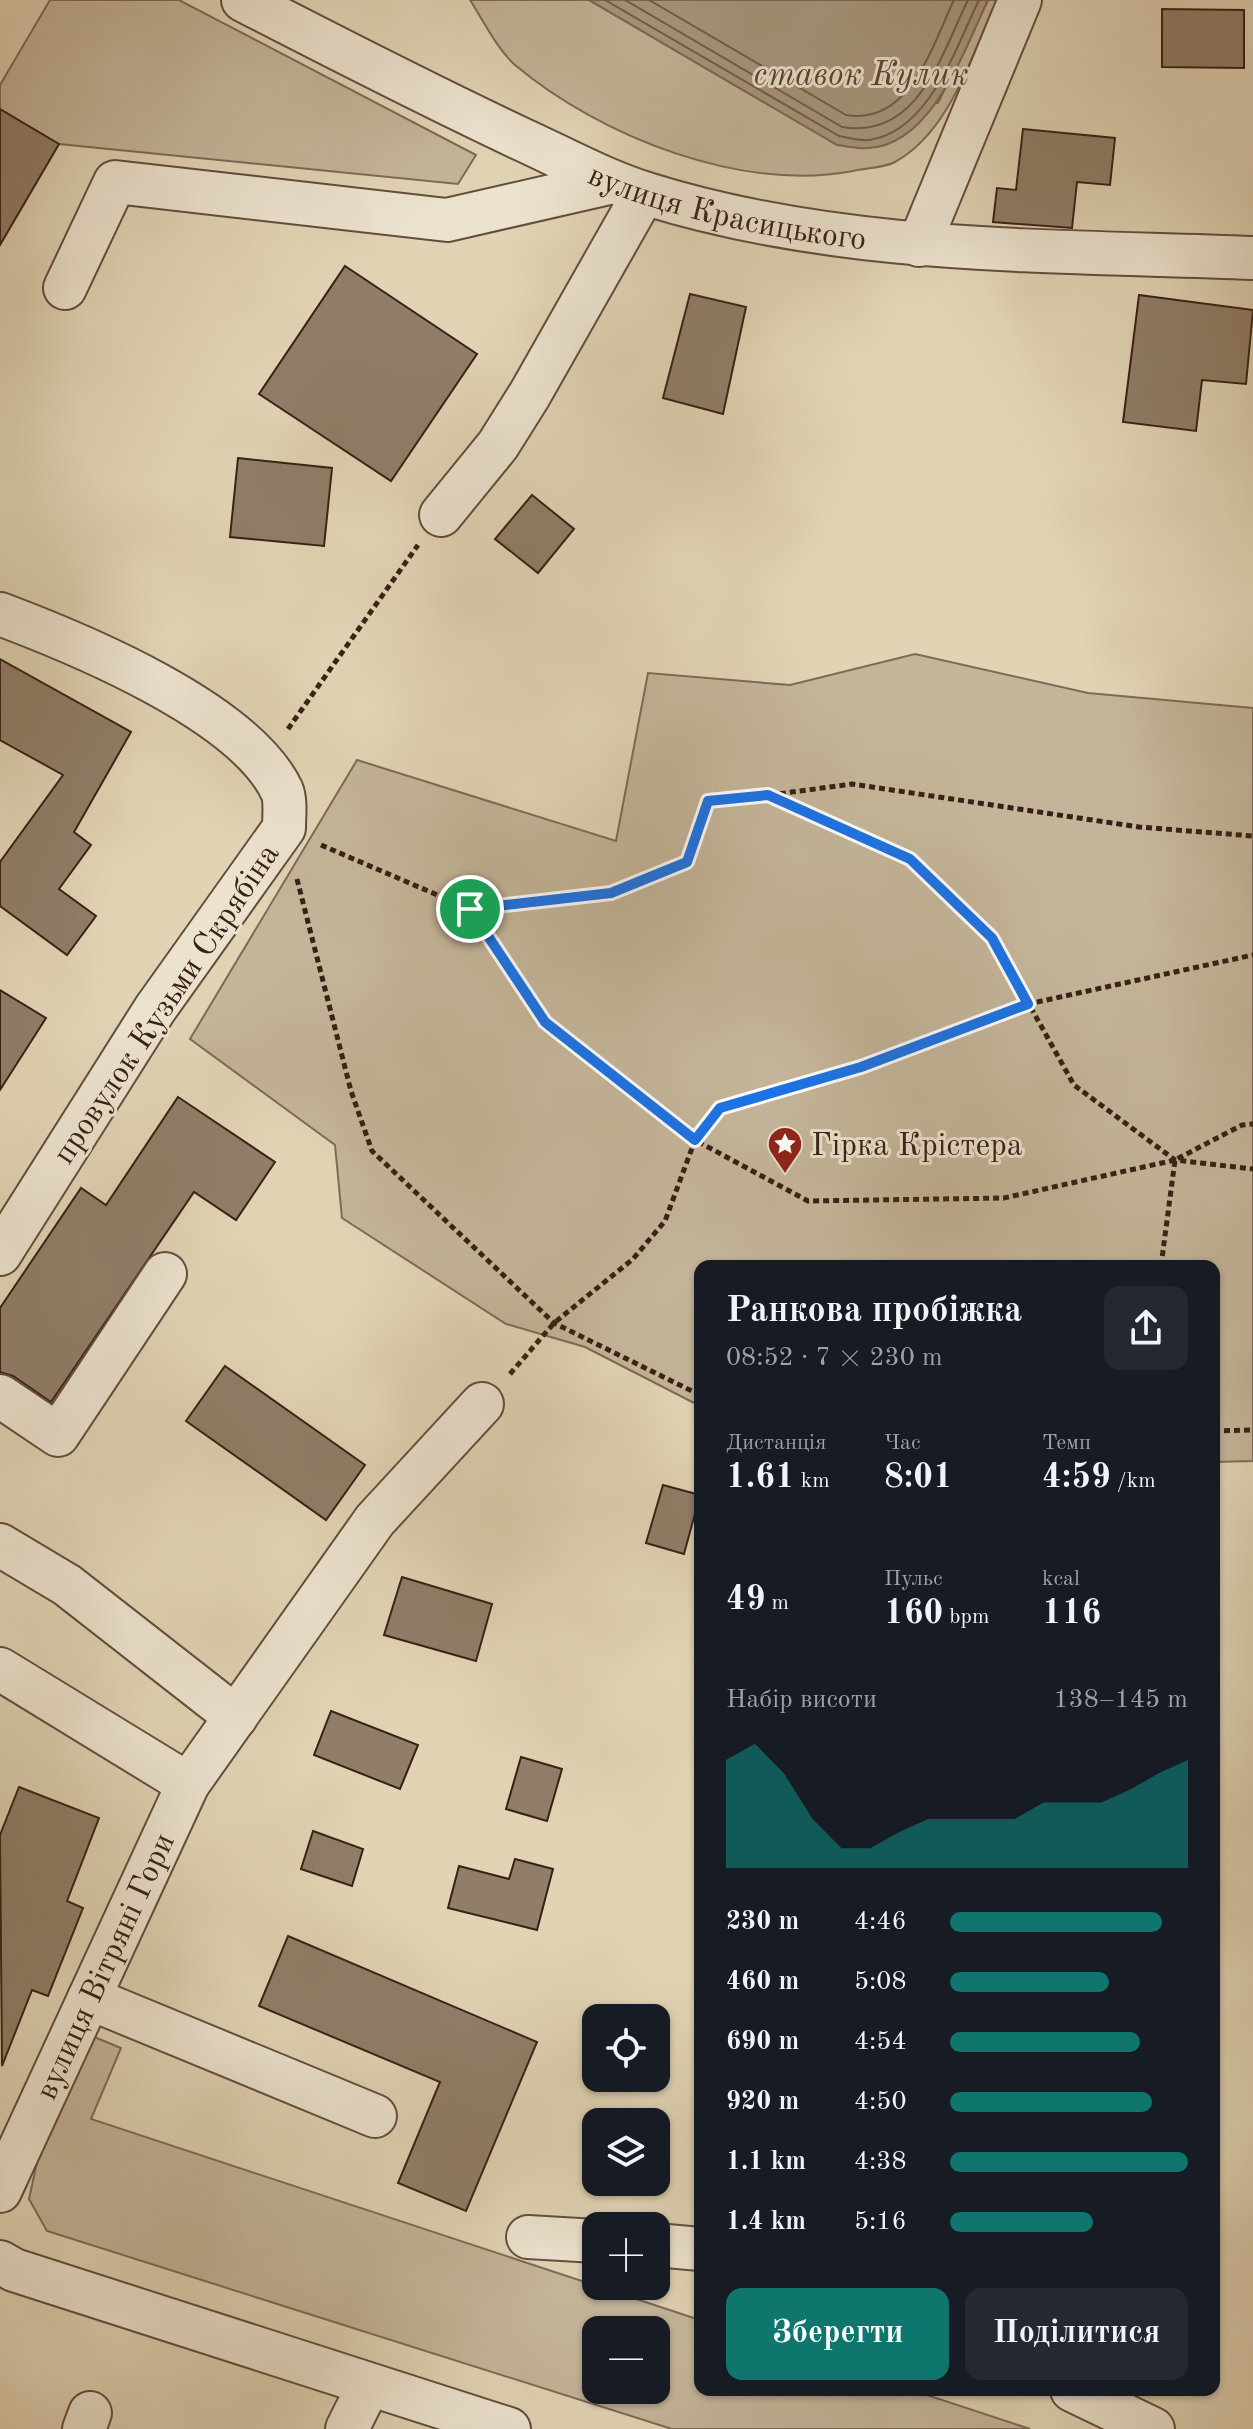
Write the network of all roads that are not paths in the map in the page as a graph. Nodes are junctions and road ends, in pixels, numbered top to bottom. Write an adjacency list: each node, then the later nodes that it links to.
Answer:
1 (243, 0): 3 (street, вулиця Красицького)
2 (1020, 0): 4 (street)
3 (628, 188): 4 (street, вулиця Красицького); 6 (street); 7 (street)
4 (919, 245): 5 (street, вулиця Красицького)
5 (1253, 258)
6 (65, 288)
7 (441, 515)
8 (0, 614): 9 (street, провулок Кузьми Скрябіна)
9 (0, 1254)
10 (165, 1274): 11 (street)
11 (0, 1396)
12 (482, 1404): 15 (street, вулиця Вітряні Гори)
13 (0, 1545): 15 (street)
14 (0, 1669): 16 (street)
15 (236, 1717): 16 (street, вулиця Вітряні Гори)
16 (188, 1784): 17 (street, вулиця Вітряні Гори)
17 (89, 1998): 18 (street); 19 (street, вулиця Вітряні Гори)
18 (375, 2116)
19 (0, 2191)
20 (528, 2237): 21 (street)
21 (582, 2240)
22 (670, 2246): 23 (street)
23 (694, 2248)
24 (0, 2262): 25 (street)
25 (369, 2385): 27 (street); 28 (street)
26 (1084, 2396): 29 (street)
27 (502, 2428)
28 (347, 2429)
29 (1153, 2429)

